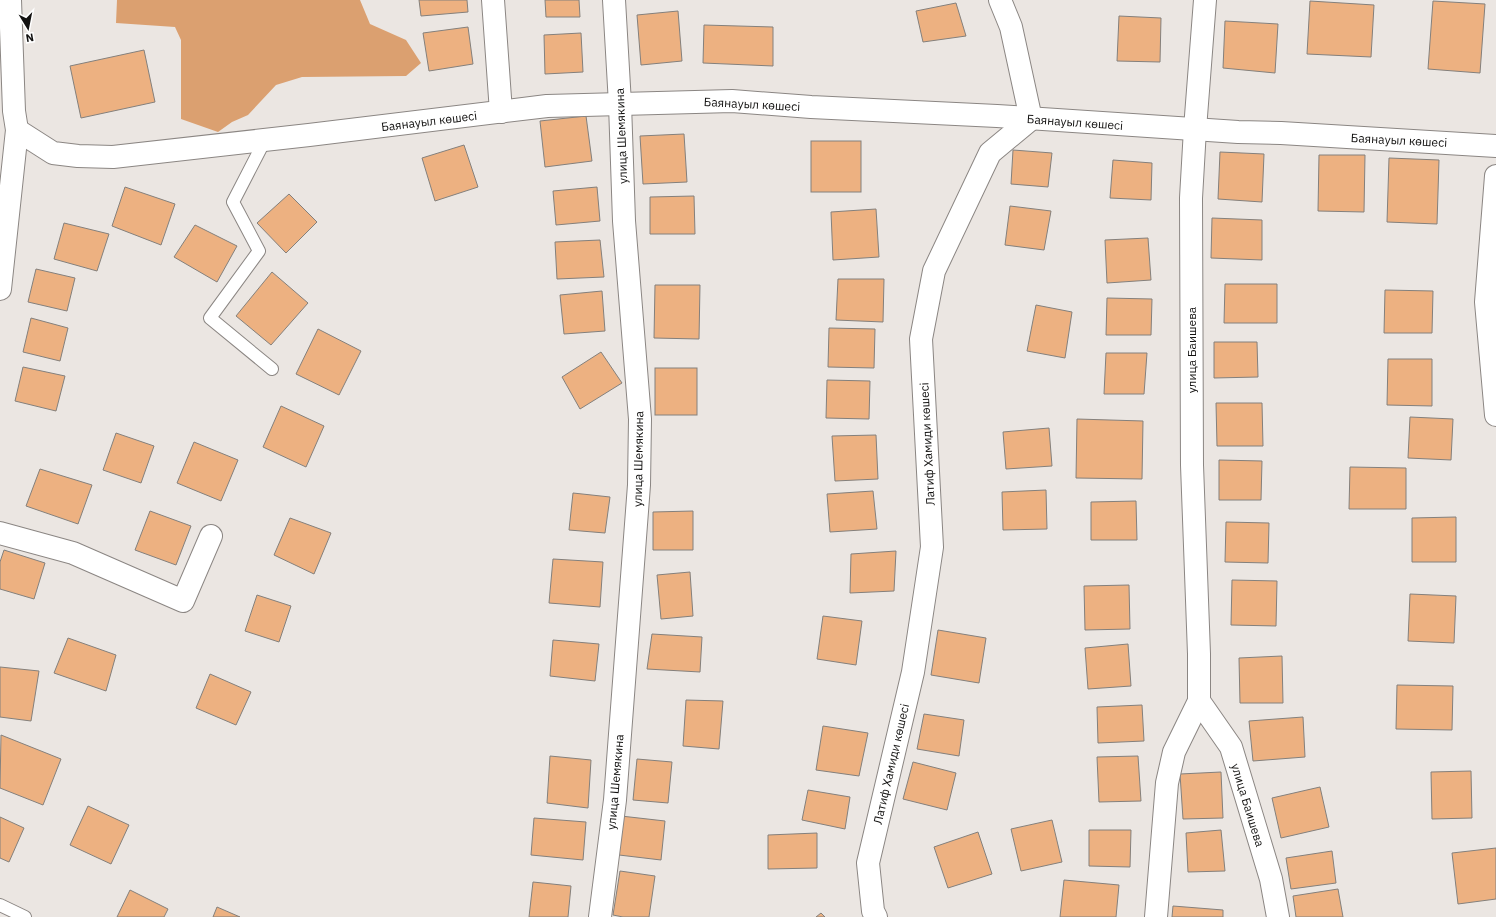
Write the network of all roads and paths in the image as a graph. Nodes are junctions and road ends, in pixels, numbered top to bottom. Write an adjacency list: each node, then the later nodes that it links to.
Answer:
1 (10, 0): 10 (street)
2 (493, 0): 7 (street)
3 (614, 0): 6 (street, улица Шемякина)
4 (1000, 0): 8 (street)
5 (1205, 0): 9 (street, улица Баишева)
6 (620, 104): 7 (street, Баянауыл көшесі); 8 (street, Баянауыл көшесі); 22 (street, улица Шемякина)
7 (501, 112): 11 (street, Баянауыл көшесі)
8 (1031, 119): 9 (street, Баянауыл көшесі); 23 (street, Латиф Хамиди көшесі)
9 (1195, 129): 12 (street, Баянауыл көшесі); 19 (street, улица Баишева)
10 (17, 130): 11 (street, Баянауыл көшесі); 14 (street)
11 (265, 140): 15 (lane)
12 (1496, 146)
13 (1496, 176): 16 (street)
14 (0, 289)
15 (272, 369)
16 (1496, 415)
17 (0, 533): 18 (street)
18 (211, 536)
19 (1199, 701): 24 (street, улица Баишева); 25 (street, улица Баишева)
20 (0, 905): 21 (lane)
21 (25, 917)
22 (600, 917)
23 (876, 917)
24 (1156, 917)
25 (1278, 917)

